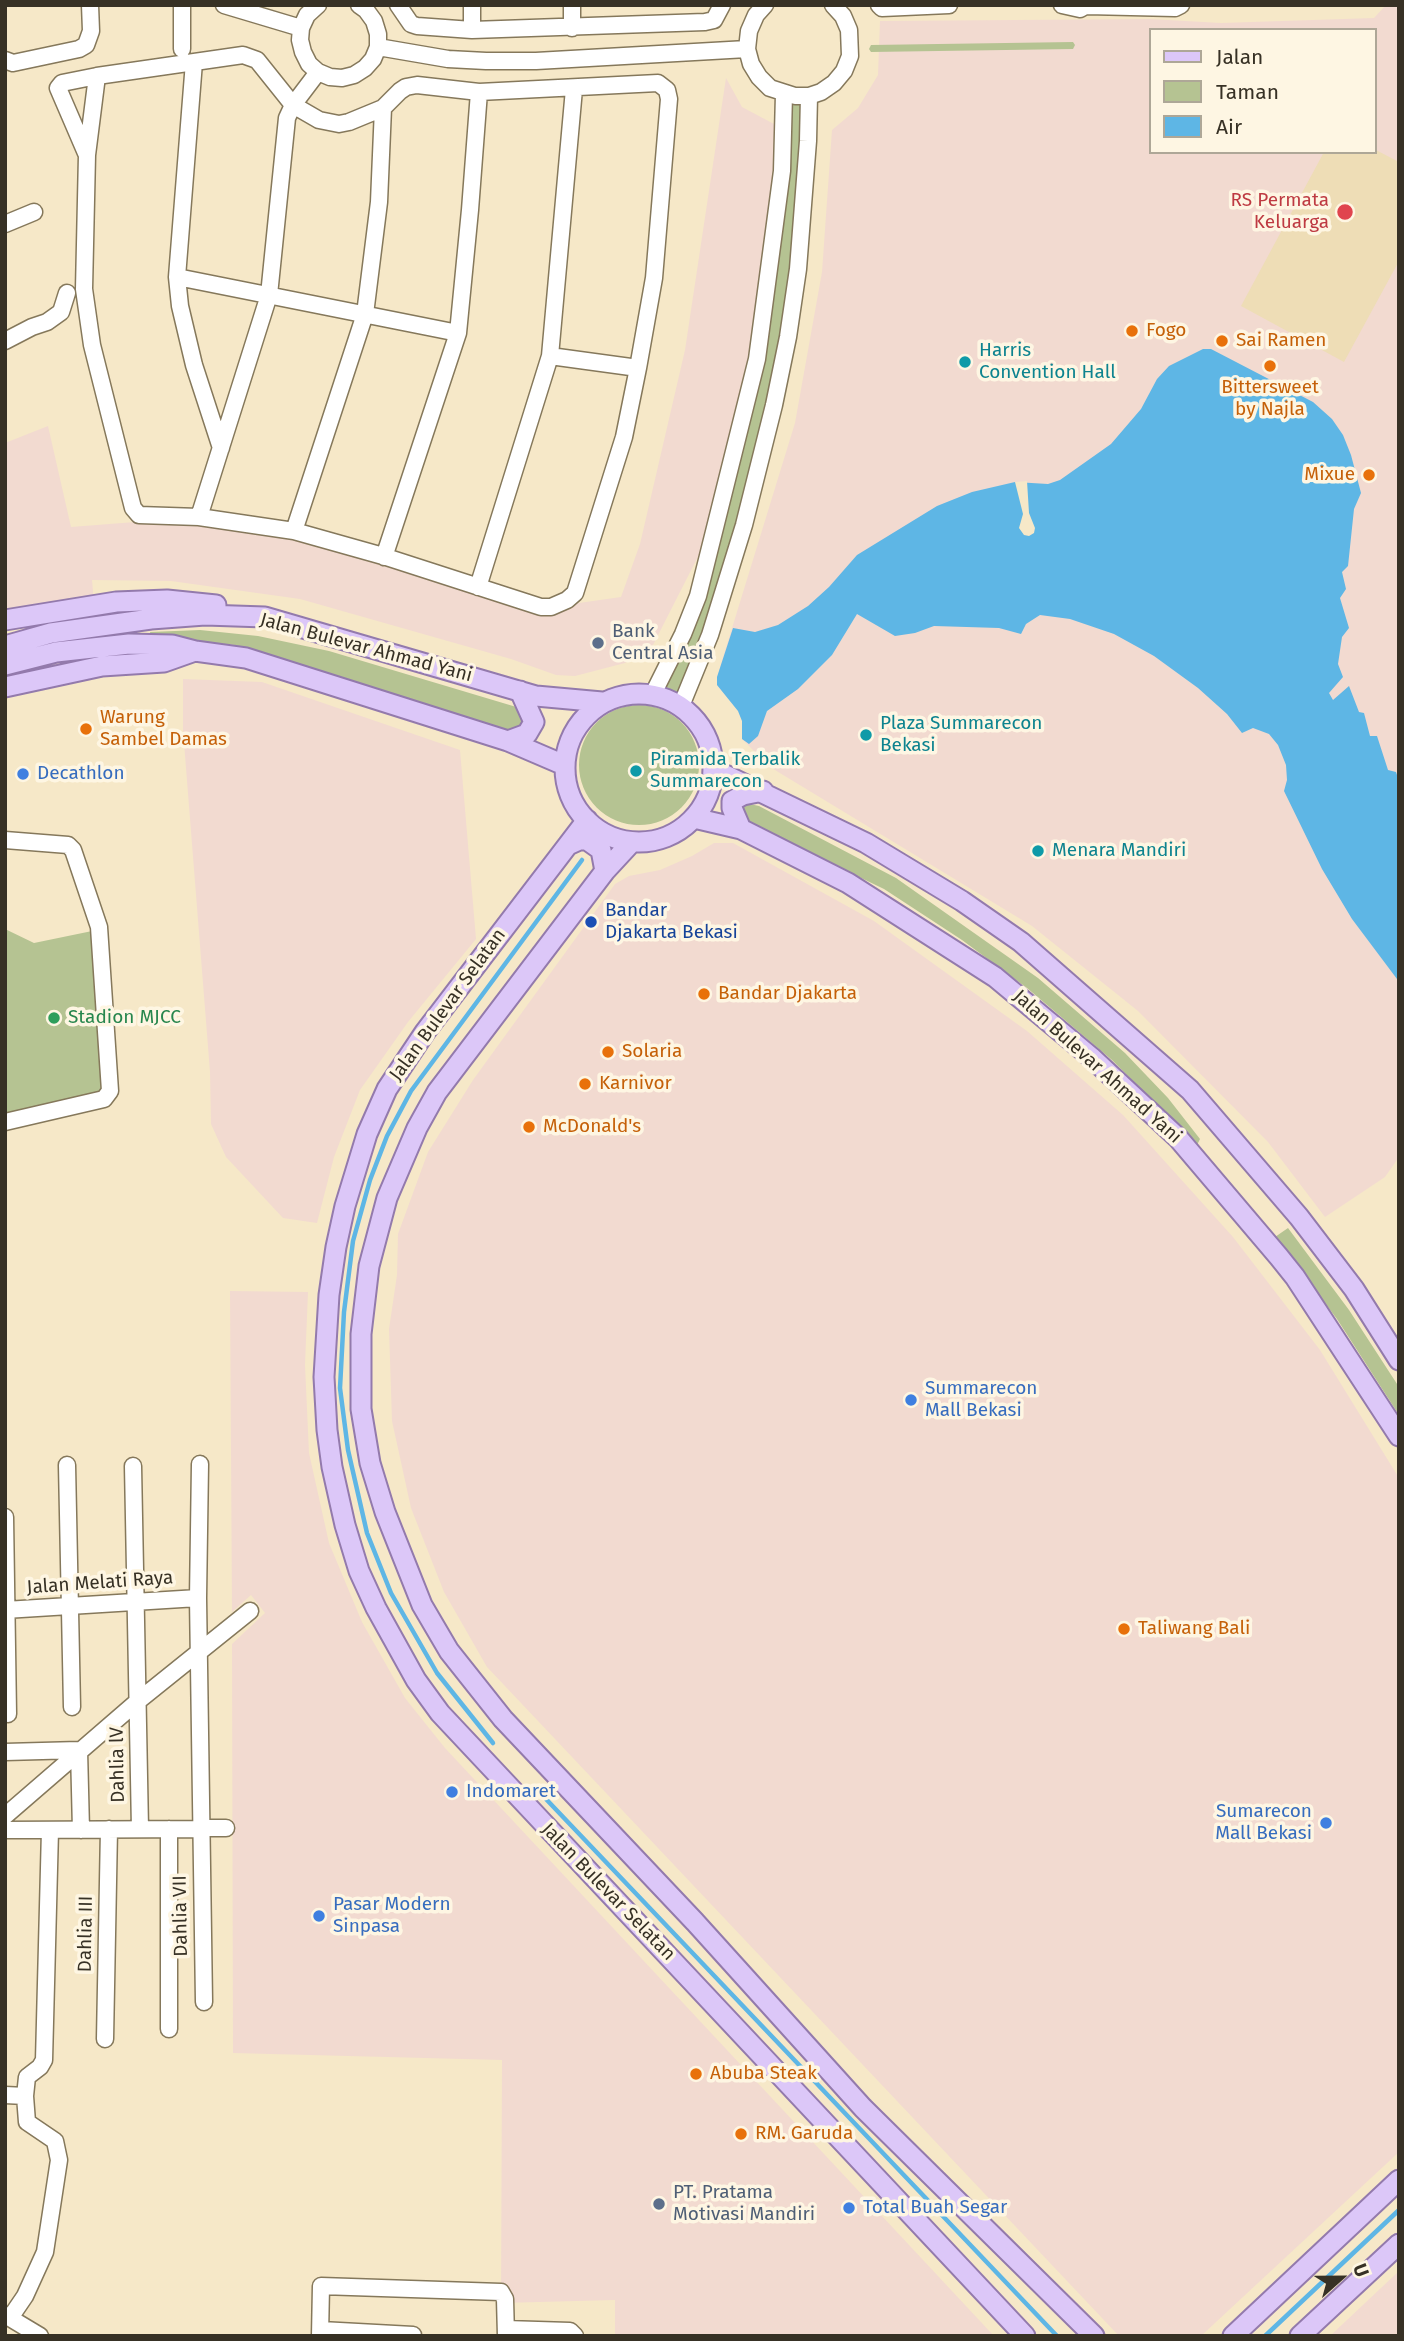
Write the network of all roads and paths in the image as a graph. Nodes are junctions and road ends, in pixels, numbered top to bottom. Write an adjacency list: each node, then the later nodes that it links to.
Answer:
1 (90, 5): 26 (street)
2 (182, 5): 25 (street)
3 (224, 5): 18 (street)
4 (318, 5): 20 (street)
5 (359, 5): 23 (street)
6 (398, 5): 22 (street)
7 (472, 5): 22 (street)
8 (572, 5): 21 (street)
9 (672, 5): 19 (street)
10 (722, 5): 19 (street)
11 (765, 5): 24 (street)
12 (833, 5): 33 (street)
13 (879, 5): 14 (street)
14 (949, 5)
15 (1062, 5): 17 (street)
16 (1181, 5): 17 (street)
17 (1087, 6)
18 (264, 10): 20 (street)
19 (672, 23): 21 (street)
20 (301, 28): 28 (street)
21 (572, 28): 22 (street)
22 (472, 30)
23 (378, 47): 24 (street); 28 (street)
24 (747, 48): 32 (street)
25 (182, 49)
26 (5, 60)
27 (194, 62): 29 (street); 34 (street); 39 (street)
28 (318, 72): 34 (street)
29 (97, 76): 36 (street); 36 (street)
30 (574, 89): 31 (street); 45 (street); 46 (street)
31 (479, 92): 35 (street); 43 (street)
32 (784, 94): 33 (street); 60 (street)
33 (809, 96): 62 (street)
34 (293, 105): 35 (street); 41 (street)
35 (383, 108): 42 (street)
36 (87, 155): 48 (street)
37 (34, 212): 38 (street)
38 (5, 224)
39 (177, 277): 41 (street); 47 (street)
40 (67, 293): 44 (street)
41 (269, 295): 42 (street); 47 (street)
42 (365, 314): 43 (street); 49 (street)
43 (457, 333): 50 (street)
44 (5, 341)
45 (550, 356): 46 (street); 51 (street)
46 (638, 368): 51 (street)
47 (220, 448): 48 (street)
48 (199, 517): 49 (street)
49 (293, 531): 50 (street)
50 (384, 557): 51 (street)
51 (478, 587)
52 (265, 617): 53 (main road); 54 (main road, Jalan Bulevar Ahmad Yani); 59 (main road, Jalan Bulevar Ahmad Yani)
53 (5, 620)
54 (54, 643): 55 (main road, Jalan Bulevar Ahmad Yani); 56 (main road, Jalan Bulevar Ahmad Yani); 57 (main road, Jalan Bulevar Ahmad Yani)
55 (5, 646)
56 (195, 651): 58 (main road); 63 (main road, Jalan Bulevar Ahmad Yani)
57 (5, 665)
58 (5, 687)
59 (520, 691): 61 (main road, Jalan Bulevar Ahmad Yani); 63 (main road)
60 (653, 694): 61 (main road); 62 (main road)
61 (601, 702): 64 (main road)
62 (681, 706): 65 (main road)
63 (508, 741): 64 (main road, Jalan Bulevar Ahmad Yani)
64 (564, 765): 68 (main road)
65 (713, 769): 66 (main road); 67 (main road)
66 (763, 791): 69 (main road); 75 (main road)
67 (694, 818): 69 (main road, Jalan Bulevar Ahmad Yani); 71 (main road)
68 (587, 821): 71 (main road); 72 (main road, Jalan Bulevar Selatan)
69 (741, 830): 76 (main road, Jalan Bulevar Ahmad Yani)
70 (5, 840): 74 (street)
71 (631, 844): 73 (main road)
72 (568, 845): 73 (main road); 114 (main road, Jalan Bulevar Selatan)
73 (605, 871): 115 (main road)
74 (5, 1122)
75 (1399, 1360)
76 (1399, 1437)
77 (200, 1464): 81 (street, Dahlia VII)
78 (67, 1465): 83 (street)
79 (133, 1466): 82 (street, Dahlia lV)
80 (5, 1517): 84 (street)
81 (198, 1598): 82 (street, Jalan Melati Raya); 86 (street, Dahlia VII)
82 (136, 1602): 83 (street, Jalan Melati Raya); 87 (street, Dahlia lV)
83 (70, 1606): 84 (street, Jalan Melati Raya); 88 (street)
84 (6, 1610): 89 (street)
85 (250, 1611): 86 (street)
86 (198, 1653): 87 (street); 97 (street, Dahlia VII)
87 (138, 1701): 90 (street); 95 (street, Dahlia lV)
88 (72, 1707)
89 (8, 1714)
90 (79, 1750): 91 (street); 92 (street); 100 (street)
91 (5, 1752)
92 (5, 1816)
93 (226, 1828): 97 (street)
94 (109, 1829): 95 (street); 100 (street); 103 (street, Dahlia III)
95 (140, 1829): 96 (street)
96 (169, 1829): 97 (street); 102 (street)
97 (201, 1829): 101 (street, Dahlia VII)
98 (5, 1830): 99 (street)
99 (50, 1830): 100 (street); 105 (street)
100 (81, 1830)
101 (204, 2002)
102 (169, 2029)
103 (105, 2039)
104 (5, 2095): 105 (street)
105 (25, 2096): 108 (street)
106 (1399, 2180): 116 (main road)
107 (1399, 2244): 117 (main road)
108 (8, 2317): 112 (street)
109 (506, 2332): 110 (street); 113 (street)
110 (321, 2333): 111 (street)
111 (413, 2335)
112 (40, 2336)
113 (575, 2336)
114 (1025, 2336)
115 (1094, 2336)
116 (1233, 2336)
117 (1300, 2336)

